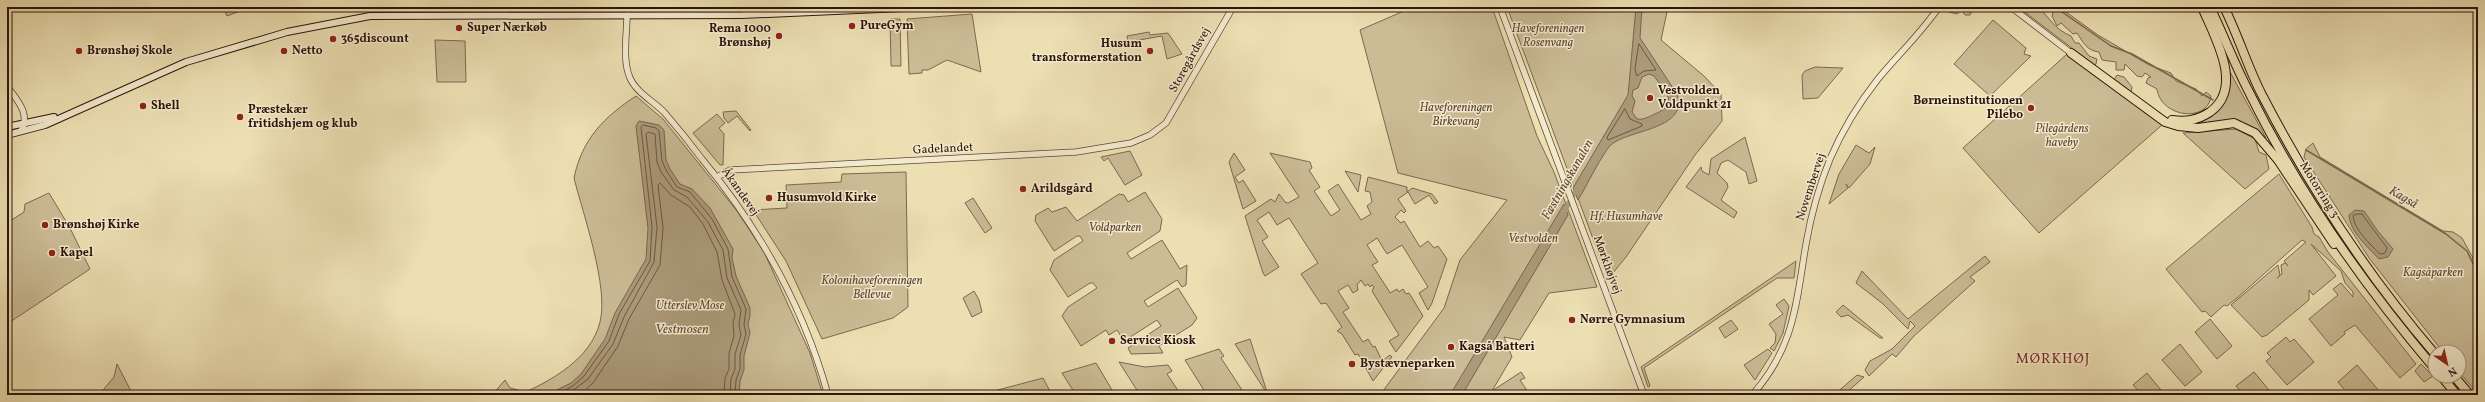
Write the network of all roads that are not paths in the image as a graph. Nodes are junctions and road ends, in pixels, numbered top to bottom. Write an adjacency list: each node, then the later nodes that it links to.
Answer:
1 (925, 7): 9 (main road)
2 (1233, 7): 15 (street, Storegårdsvej)
3 (1500, 7): 26 (street, Mørkhøjvej)
4 (1939, 7): 27 (street, Novembervej)
5 (2011, 7): 10 (street)
6 (2202, 7): 13 (highway)
7 (2210, 7): 20 (highway, Motorring 3)
8 (2225, 7): 21 (highway, Motorring 3)
9 (627, 15): 12 (main road); 19 (street, Åkandevej)
10 (2071, 53): 13 (highway)
11 (7, 86): 14 (street)
12 (68, 114): 14 (main road); 17 (main road)
13 (2158, 116): 20 (highway)
14 (26, 123): 16 (main road); 17 (street)
15 (1166, 123): 19 (street, Gadelandet)
16 (7, 127)
17 (21, 131): 18 (main road)
18 (7, 135)
19 (717, 177): 25 (street, Åkandevej)
20 (2364, 280): 22 (highway, Motorring 3)
21 (2427, 344)
22 (2427, 359)
23 (2448, 384): 28 (highway)
24 (2461, 384): 29 (highway)
25 (828, 395)
26 (1644, 395)
27 (1752, 395)
28 (2457, 395)
29 (2470, 395)

